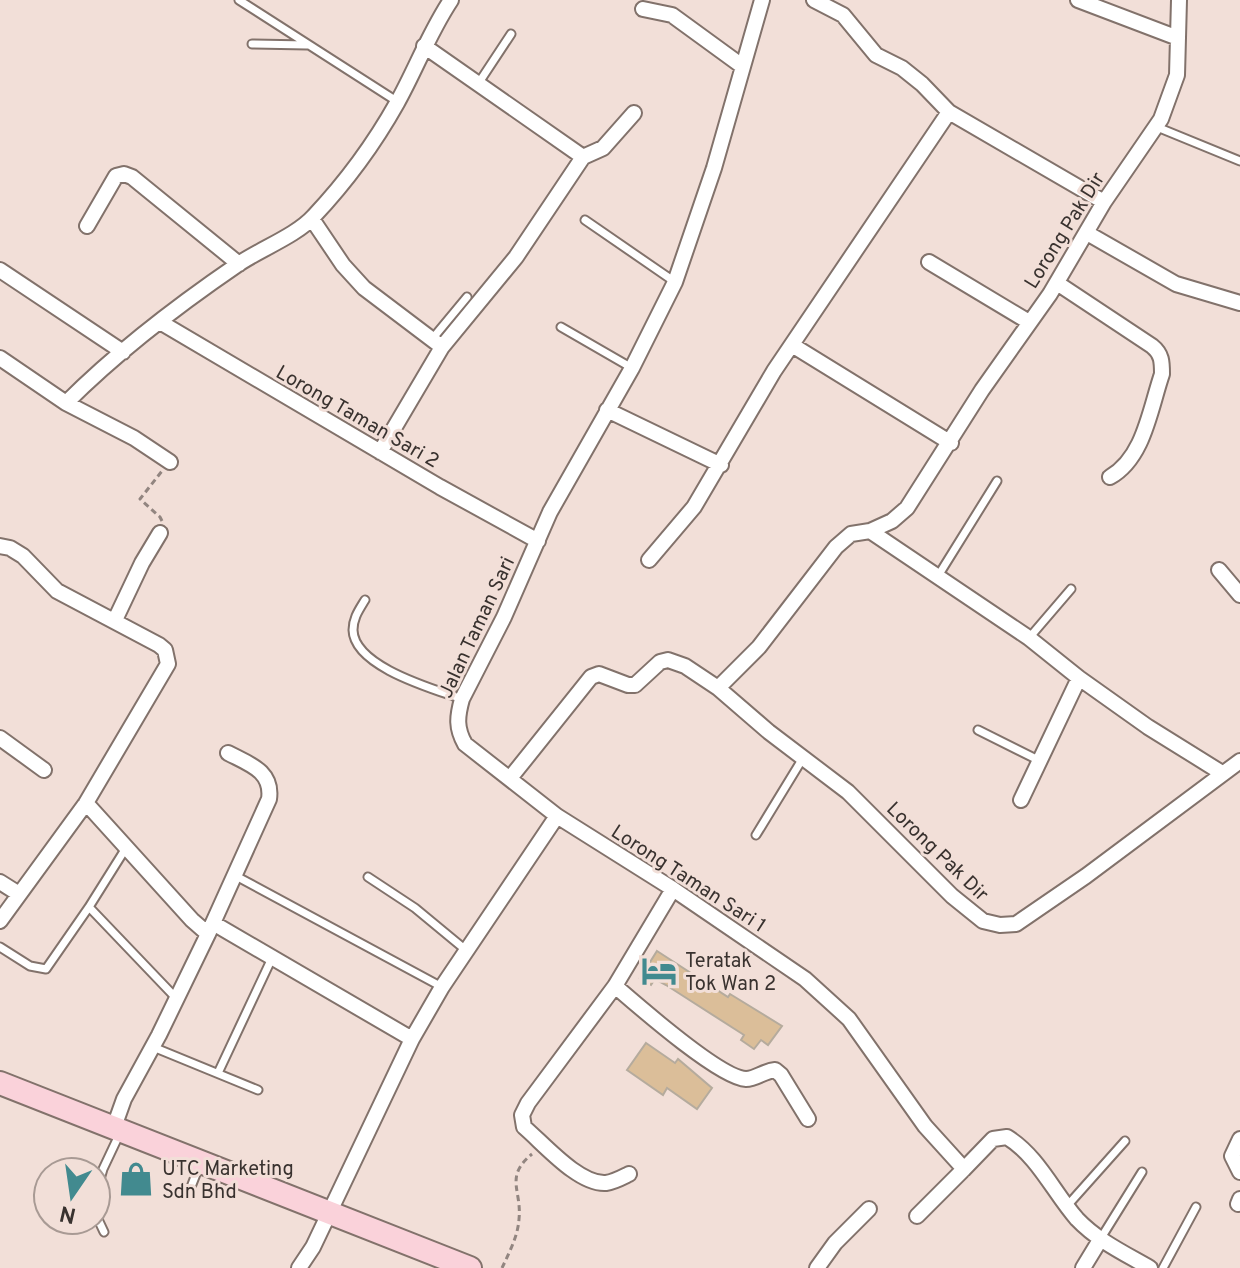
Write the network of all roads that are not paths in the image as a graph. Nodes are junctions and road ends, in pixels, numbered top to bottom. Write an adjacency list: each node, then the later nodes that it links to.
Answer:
1 (239, 0): 11 (lane)
2 (451, 0): 12 (street)
3 (762, 0): 13 (street, Jalan Taman Sari)
4 (814, 0): 16 (street)
5 (1078, 0): 9 (street)
6 (1179, 0): 9 (street, Lorong Pak Dir)
7 (643, 9): 13 (street)
8 (511, 34): 14 (lane)
9 (1178, 38): 18 (street, Lorong Pak Dir)
10 (252, 44): 11 (lane)
11 (309, 45): 15 (lane)
12 (424, 46): 14 (street); 15 (street)
13 (742, 66): 29 (street, Jalan Taman Sari)
14 (478, 84): 19 (street)
15 (398, 102): 22 (street)
16 (949, 112): 21 (street); 37 (street)
17 (634, 113): 19 (street)
18 (1155, 127): 20 (lane); 21 (street, Lorong Pak Dir)
19 (583, 157): 36 (street)
20 (1240, 161)
21 (1104, 202): 25 (street, Lorong Pak Dir)
22 (312, 219): 27 (street); 36 (street)
23 (585, 220): 29 (lane)
24 (87, 226): 27 (street)
25 (1087, 233): 30 (street, Lorong Pak Dir); 32 (street)
26 (929, 262): 34 (street)
27 (239, 264): 33 (street)
28 (0, 270): 38 (street)
29 (675, 282): 40 (street, Jalan Taman Sari)
30 (1057, 283): 34 (street, Lorong Pak Dir); 47 (street)
31 (467, 297): 36 (lane)
32 (1240, 303)
33 (160, 322): 38 (street); 44 (street, Lorong Taman Sari 2)
34 (1029, 322): 43 (street, Lorong Pak Dir)
35 (561, 327): 40 (lane)
36 (438, 343): 44 (street)
37 (792, 345): 43 (street); 46 (street)
38 (123, 352): 41 (street)
39 (0, 358): 41 (street)
40 (632, 368): 42 (street, Jalan Taman Sari)
41 (66, 403): 45 (street)
42 (607, 410): 46 (street); 51 (street, Jalan Taman Sari)
43 (951, 443): 49 (street, Lorong Pak Dir)
44 (380, 452): 51 (street, Lorong Taman Sari 2)
45 (170, 462)
46 (721, 465): 53 (street)
47 (1110, 477)
48 (997, 481): 55 (lane)
49 (870, 531): 55 (street); 62 (street, Lorong Pak Dir)
50 (160, 533): 59 (street)
51 (538, 541): 63 (street, Jalan Taman Sari)
52 (0, 546): 59 (street)
53 (649, 560)
54 (1219, 570): 57 (street)
55 (938, 576): 60 (street)
56 (1071, 589): 60 (lane)
57 (1240, 595)
58 (365, 600): 63 (lane)
59 (115, 620): 74 (street)
60 (1029, 638): 61 (street)
61 (1079, 678): 68 (street); 71 (street)
62 (718, 688): 67 (street, Lorong Pak Dir); 72 (street, Lorong Pak Dir)
63 (462, 699): 72 (street, Jalan Taman Sari)
64 (978, 730): 68 (lane)
65 (0, 738): 70 (street)
66 (228, 753): 78 (street)
67 (803, 758): 71 (street, Lorong Pak Dir); 76 (lane)
68 (1040, 761): 73 (street)
69 (1240, 761): 71 (street, Lorong Pak Dir)
70 (44, 770)
71 (1222, 773)
72 (511, 777): 75 (street, Jalan Taman Sari)
73 (1021, 800)
74 (86, 803): 77 (street); 82 (street)
75 (557, 816): 81 (street, Lorong Taman Sari 1); 87 (street)
76 (756, 835)
77 (126, 848): 83 (lane); 85 (street)
78 (234, 875): 85 (street); 90 (lane)
79 (368, 877): 87 (lane)
80 (0, 882): 82 (street)
81 (673, 889): 89 (street); 103 (street, Lorong Taman Sari 1)
82 (19, 894): 84 (street)
83 (89, 907): 86 (lane); 91 (lane)
84 (0, 921)
85 (210, 928): 88 (street); 91 (street)
86 (0, 947)
87 (467, 951): 90 (street)
88 (272, 958): 92 (street); 94 (lane)
89 (615, 986): 97 (street); 106 (street)
90 (442, 987): 92 (street)
91 (176, 998): 93 (street)
92 (412, 1039): 111 (street)
93 (153, 1047): 94 (lane); 98 (street)
94 (218, 1073): 96 (lane)
95 (0, 1083): 98 (main road)
96 (258, 1090)
97 (808, 1119)
98 (118, 1128): 101 (lane); 102 (main road)
99 (1240, 1139): 105 (street)
100 (1125, 1141): 108 (lane)
101 (108, 1156)
102 (202, 1161): 107 (lane); 111 (main road)
103 (964, 1169): 108 (street); 112 (street)
104 (1142, 1172): 113 (lane)
105 (1240, 1172)
106 (629, 1174)
107 (189, 1192)
108 (1067, 1206): 113 (street)
109 (1196, 1207): 119 (lane)
110 (869, 1209): 116 (street)
111 (330, 1212): 114 (main road); 115 (street)
112 (917, 1216)
113 (1100, 1240): 117 (street); 118 (street)
114 (462, 1266)
115 (299, 1268)
116 (817, 1268)
117 (1083, 1268)
118 (1150, 1268)
119 (1163, 1268)

